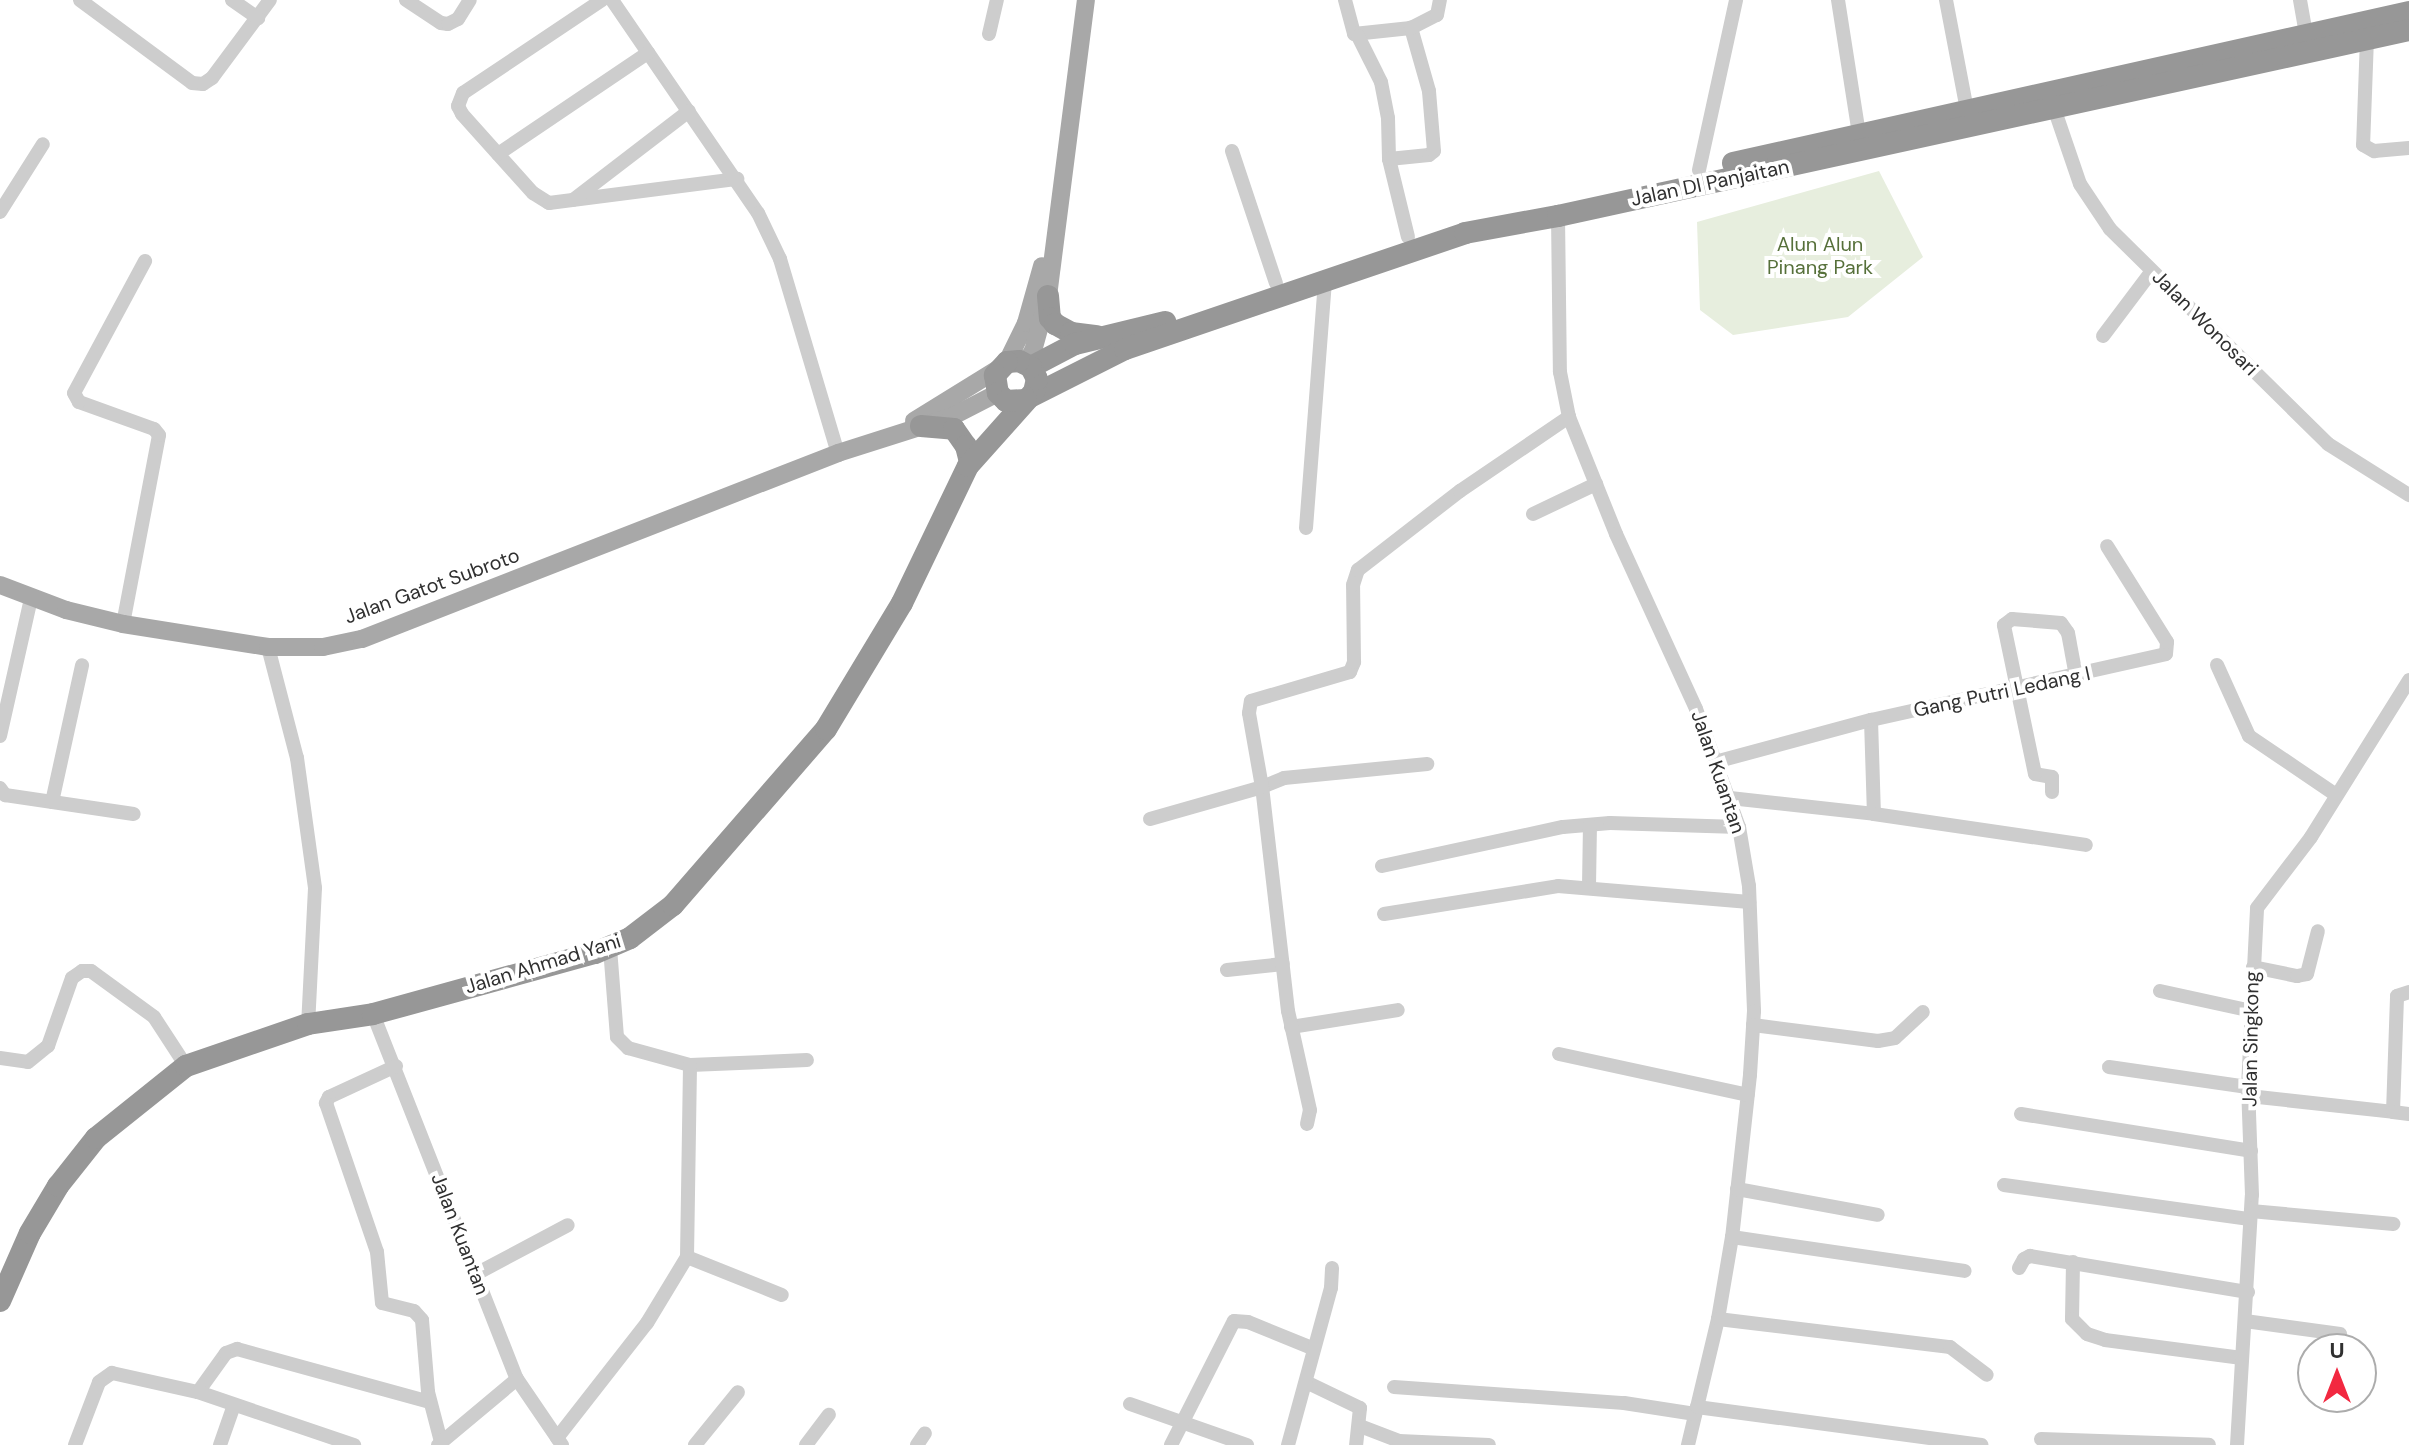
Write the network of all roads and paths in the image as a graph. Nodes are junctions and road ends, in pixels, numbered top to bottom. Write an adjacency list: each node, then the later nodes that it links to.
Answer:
1 (80, 0): 17 (street)
2 (232, 0): 17 (street)
3 (270, 0): 17 (street)
4 (406, 0): 5 (street)
5 (470, 0)
6 (602, 0): 32 (street)
7 (612, 0): 24 (street)
8 (997, 0): 20 (street)
9 (1083, 0): 37 (main road)
10 (1345, 0): 22 (street)
11 (1440, 0): 18 (street)
12 (1736, 0): 34 (street)
13 (1838, 0): 28 (street)
14 (1946, 0): 26 (street)
15 (2300, 0): 21 (street)
16 (2409, 12): 21 (highway, Jalan DI Panjaitan)
17 (258, 18)
18 (1411, 28): 22 (street); 33 (street)
19 (2409, 30): 23 (highway, Jalan DI Panjaitan)
20 (989, 34)
21 (2306, 34): 26 (highway, Jalan DI Panjaitan)
22 (1358, 36): 33 (street)
23 (2367, 38): 25 (highway, Jalan DI Panjaitan); 30 (street)
24 (648, 53): 27 (street); 32 (street)
25 (2054, 108): 39 (highway, Jalan DI Panjaitan); 42 (street, Jalan Wonosari)
26 (1967, 110): 28 (highway, Jalan DI Panjaitan)
27 (689, 111): 35 (street); 36 (street)
28 (1859, 134): 34 (highway, Jalan DI Panjaitan)
29 (43, 144): 38 (street)
30 (2409, 148)
31 (1232, 151): 44 (street)
32 (498, 154): 36 (street)
33 (1389, 159): 40 (street)
34 (1699, 170): 40 (highway, Jalan DI Panjaitan)
35 (737, 179): 36 (street); 55 (street)
36 (573, 200)
37 (1059, 206): 45 (main road); 48 (main road)
38 (0, 212)
39 (1558, 216): 43 (highway, Jalan DI Panjaitan); 51 (street, Jalan Kuantan)
40 (1408, 237): 44 (highway, Jalan DI Panjaitan)
41 (145, 261): 64 (street)
42 (2152, 271): 46 (street); 58 (street, Jalan Wonosari)
43 (1325, 279): 47 (highway, Jalan DI Panjaitan); 60 (street)
44 (1276, 283): 47 (highway, Jalan DI Panjaitan)
45 (1048, 296): 47 (highway); 48 (main road)
46 (2103, 336)
47 (1121, 342): 48 (highway, Jalan DI Panjaitan); 49 (highway, Jalan DI Panjaitan); 53 (highway)
48 (1015, 365): 49 (highway); 49 (highway); 54 (main road)
49 (1015, 398): 50 (main road); 53 (highway); 56 (highway)
50 (951, 417): 52 (main road); 56 (highway)
51 (1569, 417): 57 (street, Jalan Kuantan); 75 (street)
52 (921, 426): 54 (main road); 56 (highway)
53 (1002, 429): 56 (highway)
54 (864, 444): 55 (main road, Jalan Gatot Subroto)
55 (838, 453): 65 (main road, Jalan Gatot Subroto)
56 (970, 456): 92 (highway, Jalan Ahmad Yani)
57 (1596, 484): 59 (street); 73 (street, Jalan Kuantan)
58 (2409, 495)
59 (1533, 514)
60 (1306, 528)
61 (2107, 546): 68 (street, Gang Putri Ledang I)
62 (0, 585): 63 (main road, Jalan Gatot Subroto)
63 (31, 598): 64 (main road, Jalan Gatot Subroto); 72 (street)
64 (123, 624): 65 (main road, Jalan Gatot Subroto)
65 (268, 647): 102 (street)
66 (82, 665): 80 (street)
67 (2217, 665): 78 (street)
68 (2076, 676): 70 (street, Gang Putri Ledang I); 70 (street)
69 (2409, 680): 78 (street, Jalan Singkong)
70 (2017, 690): 71 (street, Gang Putri Ledang I); 77 (street)
71 (1871, 720): 73 (street, Gang Putri Ledang I); 82 (street)
72 (0, 736)
73 (1715, 762): 79 (street, Jalan Kuantan)
74 (1427, 764): 75 (street)
75 (1262, 787): 83 (street); 93 (street)
76 (0, 788): 80 (street)
77 (2052, 792)
78 (2336, 795): 94 (street, Jalan Singkong)
79 (1730, 798): 82 (street); 85 (street, Jalan Kuantan)
80 (52, 802): 81 (street)
81 (134, 814)
82 (1874, 814): 86 (street)
83 (1150, 819)
84 (1590, 825): 85 (street); 87 (street); 88 (street)
85 (1739, 827): 89 (street, Jalan Kuantan)
86 (2086, 845)
87 (1382, 866)
88 (1589, 887): 89 (street); 90 (street)
89 (1749, 902): 103 (street, Jalan Kuantan)
90 (1384, 914)
91 (2318, 931): 94 (street)
92 (610, 948): 101 (highway, Jalan Ahmad Yani); 108 (street)
93 (1283, 964): 95 (street); 104 (street)
94 (2253, 967): 99 (street, Jalan Singkong)
95 (1227, 970)
96 (2160, 991): 99 (street)
97 (2409, 992): 114 (street)
98 (1398, 1010): 104 (street)
99 (2252, 1011): 112 (street, Jalan Singkong)
100 (1923, 1012): 103 (street)
101 (373, 1014): 102 (highway, Jalan Ahmad Yani); 110 (street, Jalan Kuantan)
102 (308, 1024): 109 (highway, Jalan Ahmad Yani)
103 (1753, 1025): 113 (street, Jalan Kuantan)
104 (1291, 1027): 117 (street)
105 (1559, 1054): 113 (street)
106 (0, 1058): 109 (street)
107 (807, 1060): 108 (street)
108 (690, 1065): 126 (street)
109 (186, 1066): 134 (highway, Jalan Ahmad Yani)
110 (396, 1066): 131 (street, Jalan Kuantan); 146 (street)
111 (2109, 1067): 112 (street)
112 (2248, 1092): 114 (street); 118 (street, Jalan Singkong)
113 (1748, 1095): 120 (street, Jalan Kuantan)
114 (2393, 1112): 116 (street)
115 (2021, 1114): 118 (street)
116 (2409, 1114)
117 (1307, 1124)
118 (2251, 1151): 122 (street, Jalan Singkong)
119 (2004, 1185): 122 (street)
120 (1737, 1189): 121 (street); 125 (street, Jalan Kuantan)
121 (1878, 1215)
122 (2250, 1215): 123 (street); 132 (street, Jalan Singkong)
123 (2393, 1224)
124 (568, 1225): 131 (street)
125 (1732, 1237): 130 (street); 135 (street, Jalan Kuantan)
126 (687, 1257): 133 (street); 154 (street)
127 (2073, 1262): 129 (street); 132 (street); 139 (street)
128 (1332, 1268): 138 (street)
129 (2019, 1268)
130 (1965, 1271)
131 (474, 1275): 141 (street, Jalan Kuantan)
132 (2248, 1292): 136 (street, Jalan Singkong)
133 (782, 1295)
134 (0, 1301)
135 (1718, 1319): 140 (street); 149 (street, Jalan Kuantan)
136 (2245, 1321): 137 (street); 139 (street, Jalan Singkong)
137 (2333, 1333)
138 (1314, 1349): 142 (street); 151 (street)
139 (2242, 1358): 169 (street, Jalan Singkong)
140 (1987, 1375)
141 (517, 1379): 154 (street, Jalan Kuantan); 155 (street)
142 (1306, 1382): 152 (street); 163 (street)
143 (1394, 1387): 149 (street)
144 (198, 1392): 146 (street); 148 (street); 156 (street)
145 (738, 1392): 159 (street)
146 (430, 1402): 155 (street)
147 (1130, 1404): 151 (street)
148 (234, 1405): 157 (street); 158 (street)
149 (1696, 1411): 166 (street, Jalan Kuantan); 167 (street)
150 (829, 1415): 160 (street)
151 (1185, 1424): 161 (street); 162 (street)
152 (1360, 1426): 164 (street); 165 (street)
153 (2041, 1439): 168 (street)
154 (560, 1442)
155 (440, 1444)
156 (75, 1445)
157 (220, 1445)
158 (354, 1445)
159 (695, 1445)
160 (806, 1445)
161 (1171, 1445)
162 (1247, 1445)
163 (1288, 1445)
164 (1356, 1445)
165 (1489, 1445)
166 (1688, 1445)
167 (1981, 1445)
168 (2209, 1445)
169 (2237, 1445)

